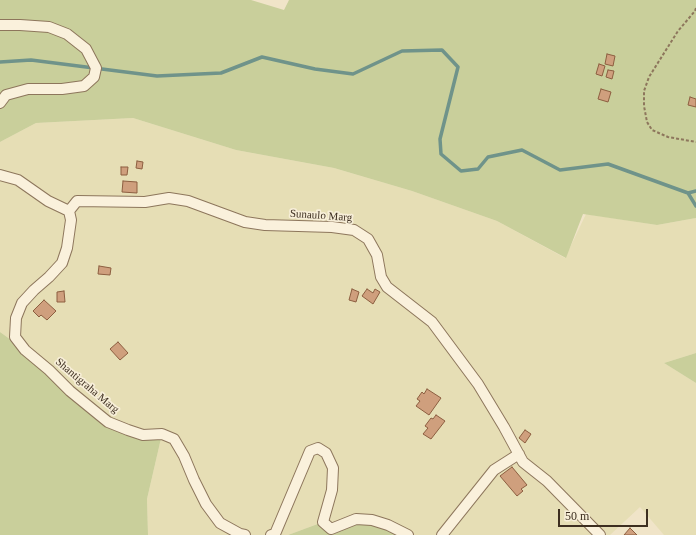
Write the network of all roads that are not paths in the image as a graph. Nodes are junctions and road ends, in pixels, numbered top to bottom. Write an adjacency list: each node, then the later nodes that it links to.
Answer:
1 (0, 24): 2 (street)
2 (0, 103)
3 (0, 175): 4 (street)
4 (69, 211): 5 (street, Sunaulo Marg); 6 (street, Shantigraha Marg)
5 (519, 454): 9 (street); 10 (street, Sunaulo Marg)
6 (245, 535)
7 (271, 535): 8 (street)
8 (408, 535)
9 (442, 535)
10 (600, 535)

